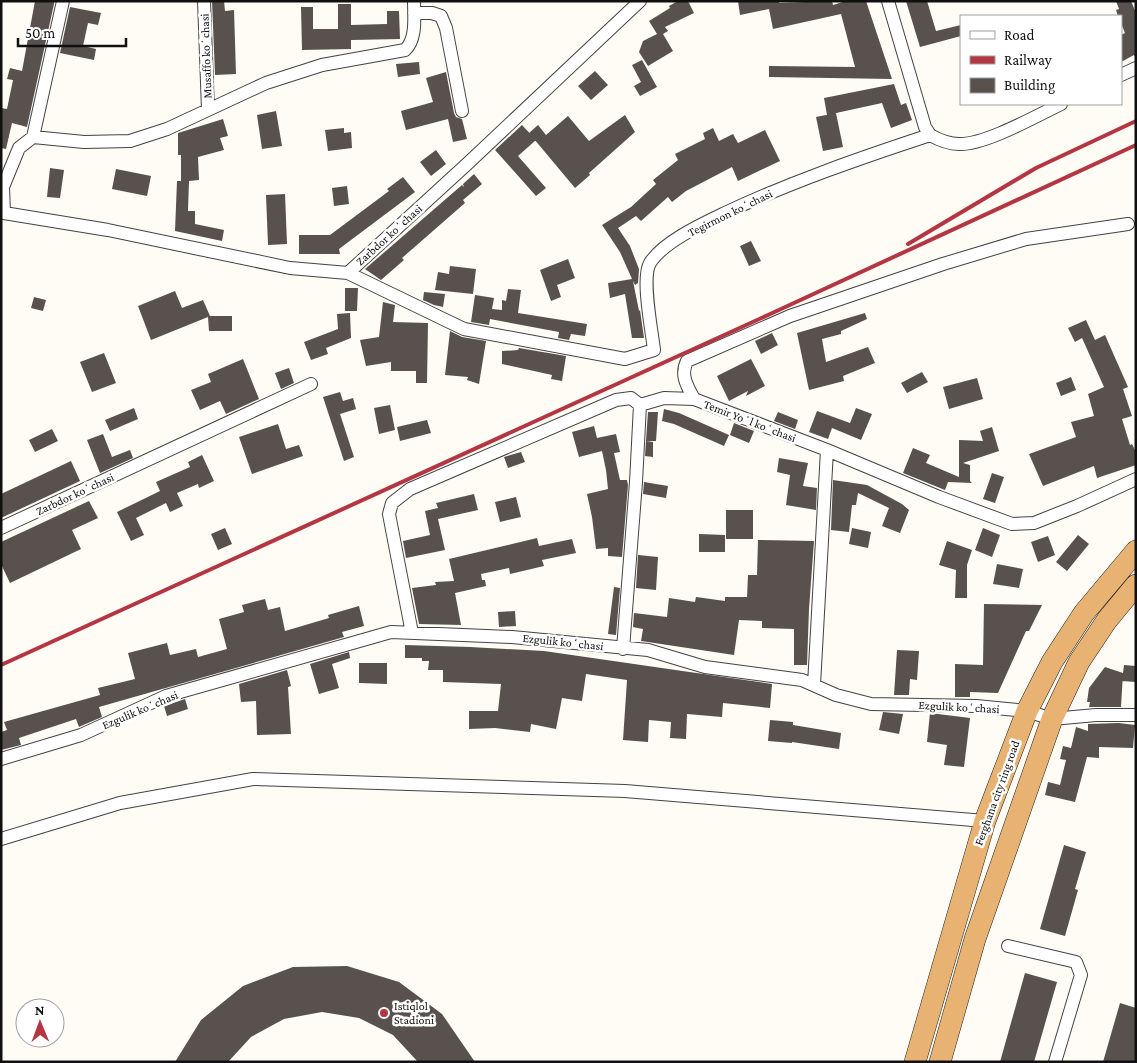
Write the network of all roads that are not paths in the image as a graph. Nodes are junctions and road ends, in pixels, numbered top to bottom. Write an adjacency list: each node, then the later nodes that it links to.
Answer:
1 (63, 1): 12 (street)
2 (204, 1): 9 (street, Musaffo koʻchasi)
3 (640, 1): 16 (street, Zarbdor koʻchasi)
4 (888, 1): 11 (street)
5 (414, 7): 9 (street); 10 (street)
6 (1136, 68): 7 (street)
7 (1122, 75)
8 (1059, 105): 11 (street)
9 (208, 110): 12 (street)
10 (462, 111)
11 (930, 134): 16 (street, Tegirmon koʻchasi)
12 (33, 136): 13 (street)
13 (2, 187): 14 (street, Zarbdor koʻchasi)
14 (3, 213): 16 (street, Zarbdor koʻchasi)
15 (1128, 224): 18 (street, Temir Yoʻl koʻchasi)
16 (348, 273)
17 (311, 384): 22 (street, Zarbdor koʻchasi)
18 (694, 399): 19 (street); 20 (street, Temir Yoʻl koʻchasi)
19 (640, 406): 25 (street); 26 (street)
20 (827, 450): 21 (street, Temir Yoʻl koʻchasi); 27 (street)
21 (1136, 478)
22 (1, 528)
23 (1136, 551): 28 (highway, Ferghana city ring road)
24 (1136, 586): 30 (highway)
25 (412, 633): 26 (street, Ezgulik koʻchasi); 31 (street, Ezgulik koʻchasi)
26 (623, 649): 27 (street, Ezgulik koʻchasi)
27 (814, 685): 28 (street, Ezgulik koʻchasi)
28 (1027, 711): 30 (street, Ezgulik koʻchasi); 32 (highway, Ferghana city ring road)
29 (1136, 715): 30 (street, Ezgulik koʻchasi)
30 (1052, 719): 36 (highway)
31 (1, 759)
32 (985, 821): 33 (street); 35 (highway, Ferghana city ring road)
33 (1, 839)
34 (1008, 946): 37 (street)
35 (915, 1062)
36 (940, 1062)
37 (1055, 1062)

